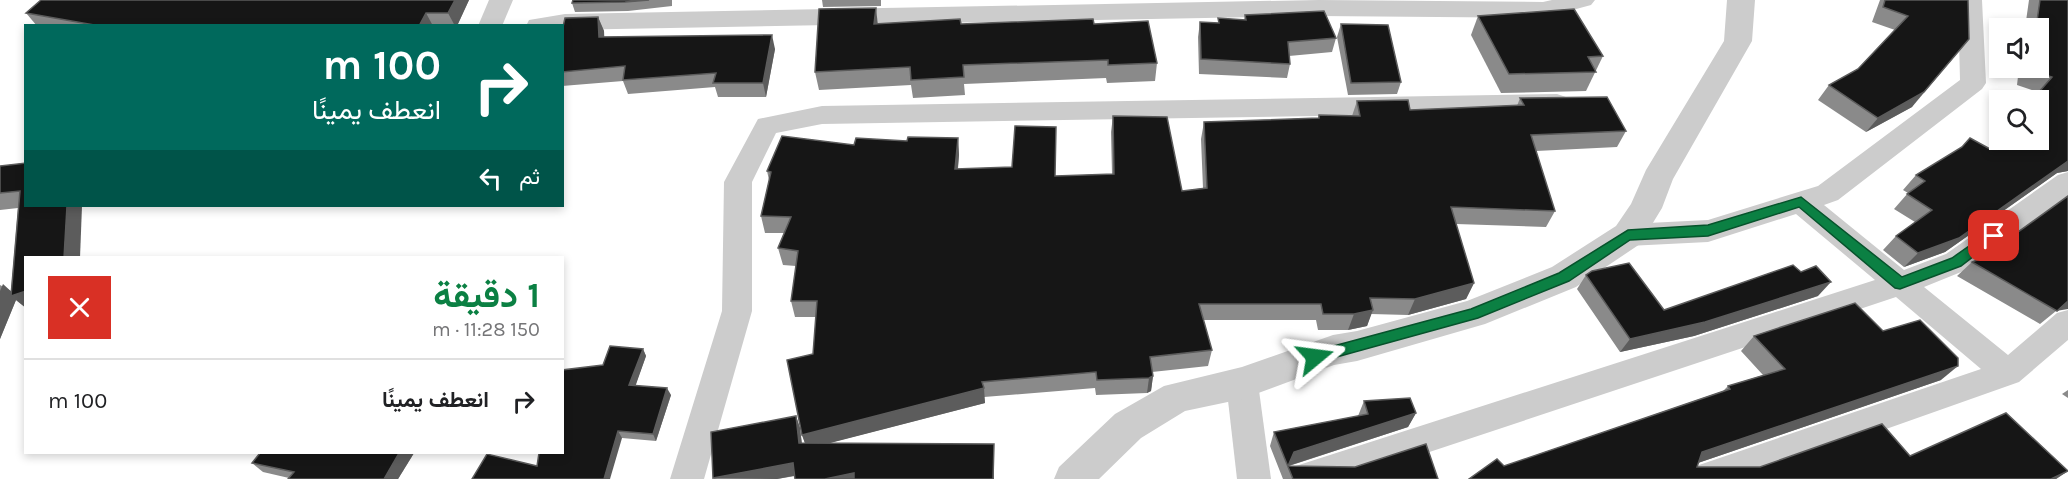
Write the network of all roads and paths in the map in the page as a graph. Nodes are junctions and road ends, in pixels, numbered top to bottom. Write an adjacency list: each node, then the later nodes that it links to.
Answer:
1 (501, 0): 5 (street)
2 (1583, 0): 6 (street)
3 (1741, 0): 10 (street)
4 (1970, 0): 9 (street)
5 (491, 24)
6 (552, 24)
7 (1587, 102): 15 (street)
8 (2068, 182): 11 (street)
9 (1801, 202): 10 (street); 11 (street)
10 (1628, 235): 14 (street)
11 (1900, 284): 13 (street); 18 (street)
12 (2068, 322): 13 (street)
13 (2008, 373): 19 (street)
14 (1242, 384): 16 (street); 17 (street)
15 (687, 479)
16 (1073, 479)
17 (1254, 479)
18 (1302, 479)
19 (1702, 479)

